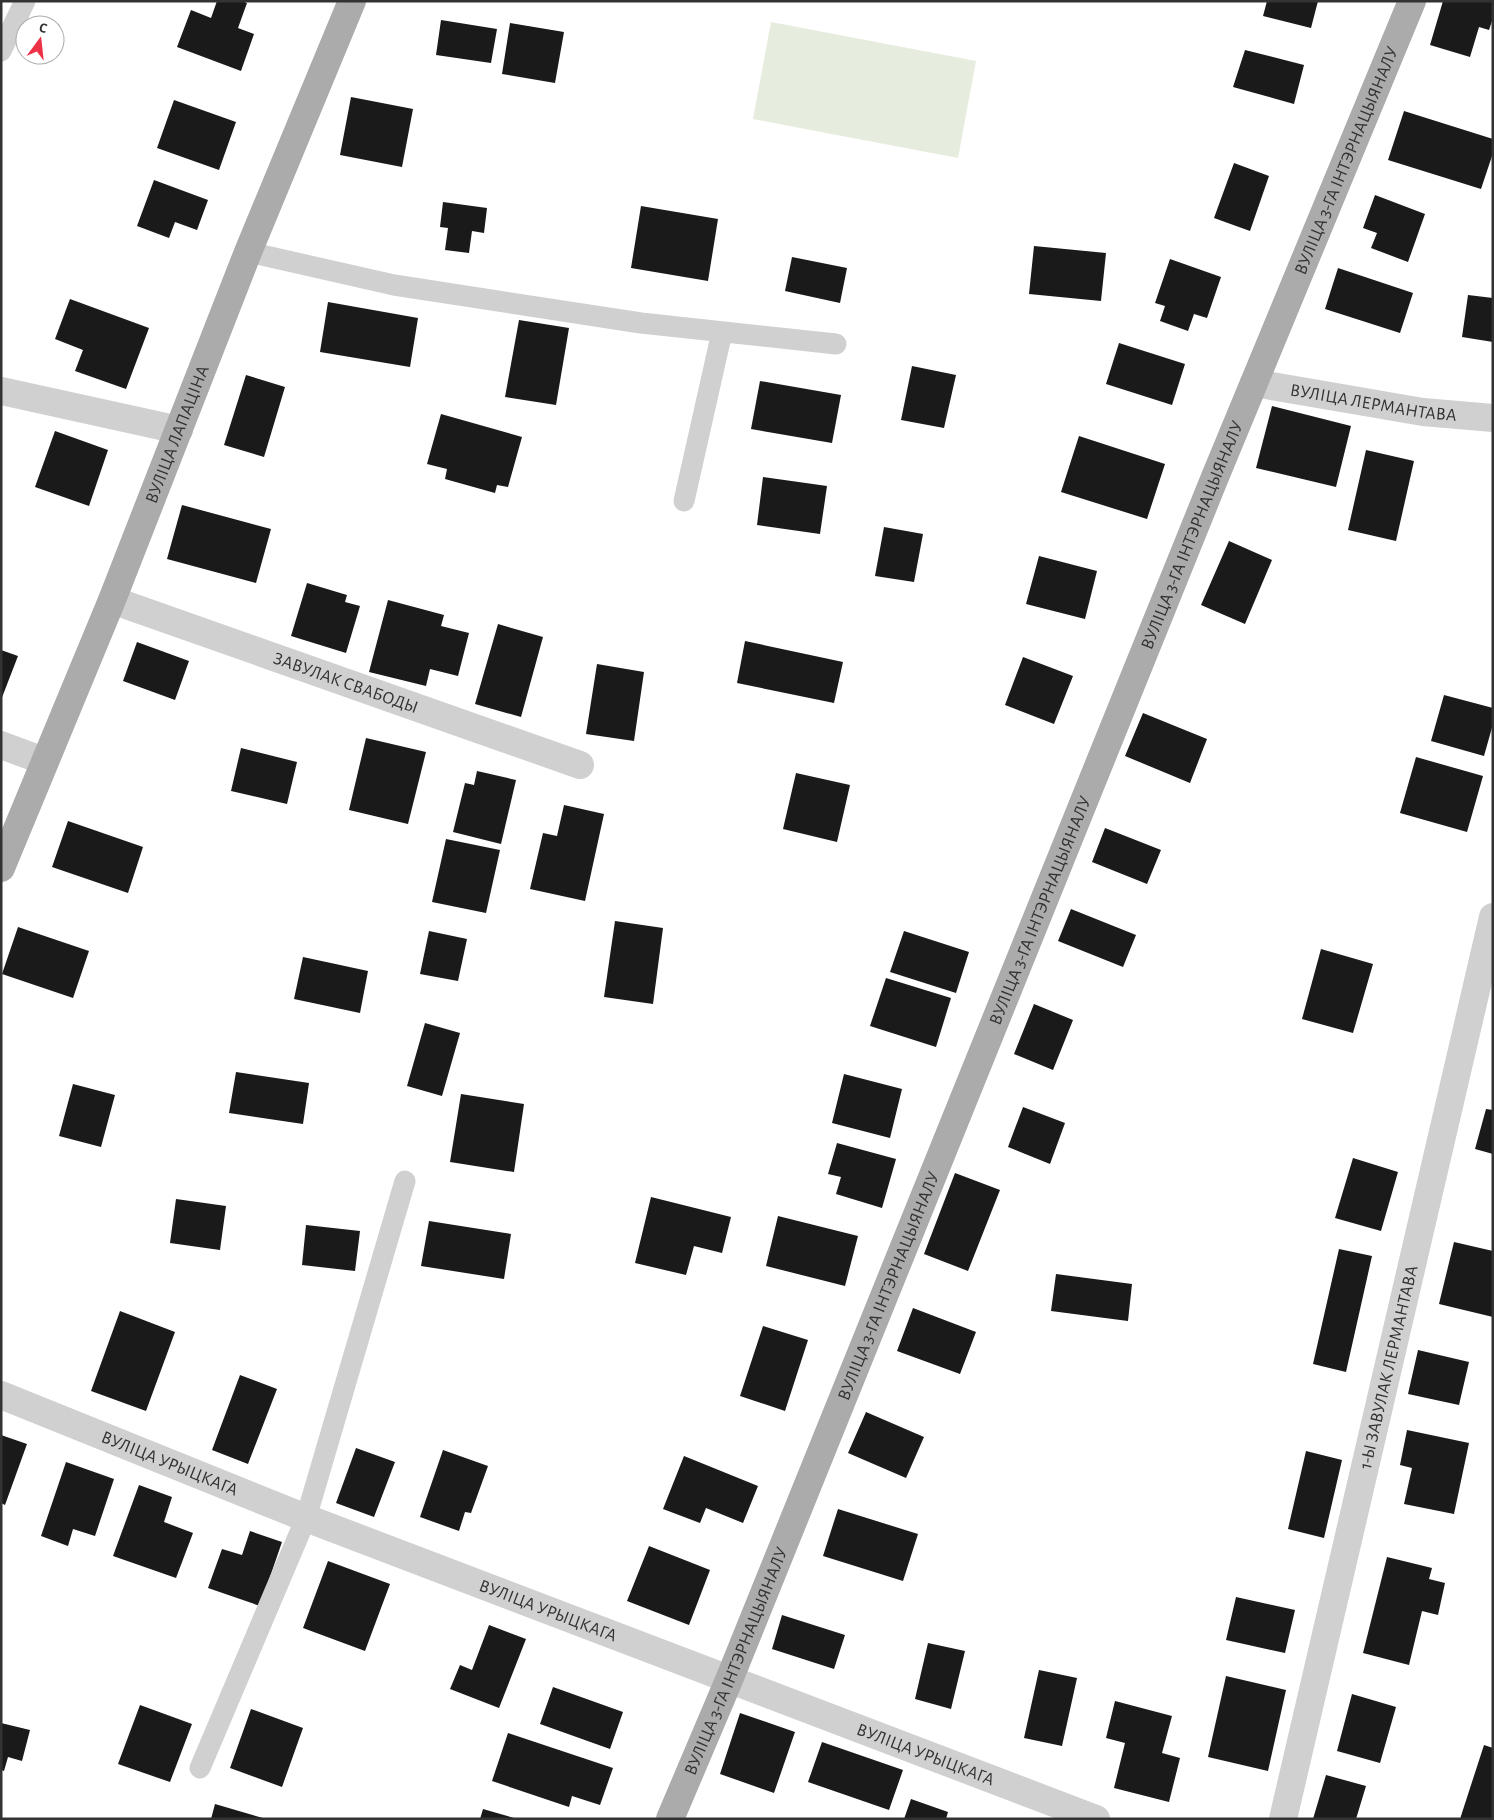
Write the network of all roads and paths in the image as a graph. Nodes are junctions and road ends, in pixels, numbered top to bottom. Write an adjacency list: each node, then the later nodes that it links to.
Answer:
1 (25, 1): 4 (lane)
2 (352, 1): 5 (main road, ВУЛІЦА ЛАПАЦІНА)
3 (1412, 1): 8 (main road, ВУЛІЦА 3-ГА ІНТЭРНАЦЫЯНАЛУ)
4 (1, 51)
5 (248, 252): 6 (lane); 11 (main road, ВУЛІЦА ЛАПАЦІНА)
6 (722, 332): 7 (lane); 12 (lane)
7 (836, 344)
8 (1254, 383): 10 (street, ВУЛІЦА ЛЕРМАНТАВА); 22 (main road, ВУЛІЦА 3-ГА ІНТЭРНАЦЫЯНАЛУ)
9 (1, 391): 11 (street)
10 (1493, 418)
11 (179, 430): 13 (main road, ВУЛІЦА ЛАПАЦІНА)
12 (684, 501)
13 (112, 600): 15 (main road, ВУЛІЦА ЛАПАЦІНА); 16 (street, ЗАВУЛАК СВАБОДЫ)
14 (1, 745): 15 (street)
15 (44, 761): 17 (main road, ВУЛІЦА ЛАПАЦІНА)
16 (580, 765)
17 (1, 868)
18 (1493, 916): 26 (street, 1-Ы ЗАВУЛАК ЛЕРМАНТАВА)
19 (405, 1181): 21 (lane)
20 (1, 1395): 21 (street, ВУЛІЦА УРЫЦКАГА)
21 (306, 1518): 22 (street, ВУЛІЦА УРЫЦКАГА); 23 (lane)
22 (729, 1680): 24 (main road, ВУЛІЦА 3-ГА ІНТЭРНАЦЫЯНАЛУ); 25 (street, ВУЛІЦА УРЫЦКАГА)
23 (200, 1768)
24 (670, 1819)
25 (1096, 1819)
26 (1283, 1819)

